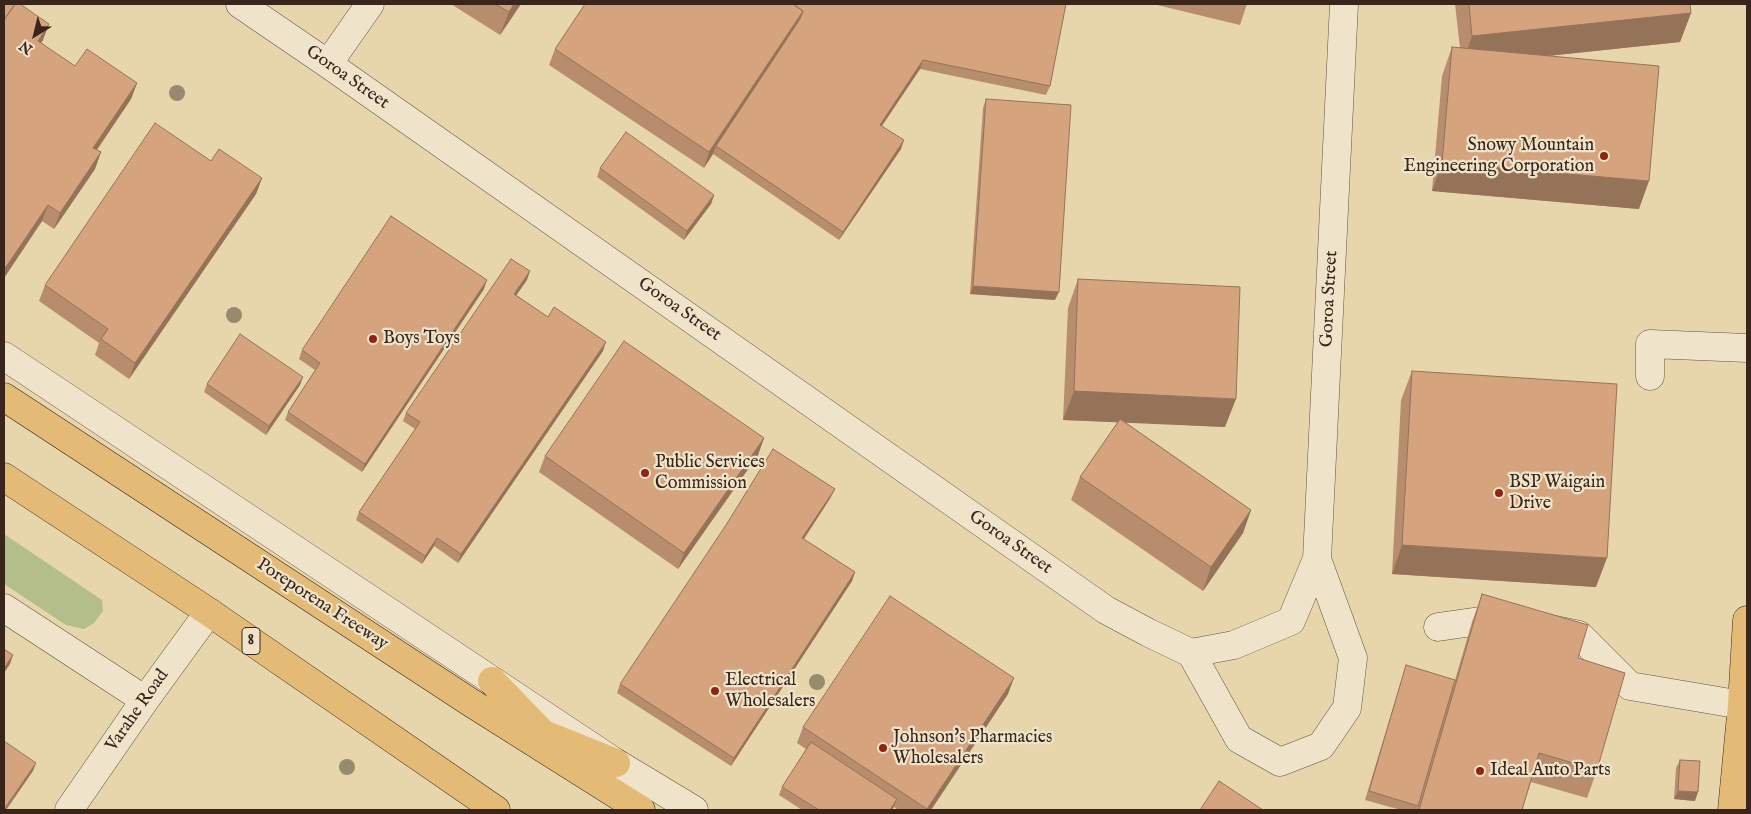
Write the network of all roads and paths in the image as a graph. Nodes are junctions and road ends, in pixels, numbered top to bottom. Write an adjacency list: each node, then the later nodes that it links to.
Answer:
1 (240, 4): 4 (street, Goroa Street)
2 (370, 4): 4 (street)
3 (1344, 4): 10 (street, Goroa Street)
4 (328, 64): 15 (street, Goroa Street)
5 (1747, 348): 7 (street)
6 (4, 356): 16 (street)
7 (1650, 376)
8 (4, 397): 18 (highway, Poreporena Freeway)
9 (4, 478): 12 (highway, 8)
10 (1317, 559): 15 (street, Goroa Street); 15 (street)
11 (4, 608): 17 (street)
12 (209, 612): 17 (street, Varahe Road); 23 (highway, 8)
13 (1747, 620): 19 (highway)
14 (1438, 627): 19 (street)
15 (1191, 653)
16 (492, 681): 20 (highway); 21 (street)
17 (145, 700): 22 (street, Varahe Road)
18 (473, 704): 20 (highway); 24 (highway, Poreporena Freeway)
19 (1742, 704): 27 (highway)
20 (540, 732): 21 (highway); 25 (highway)
21 (616, 763): 26 (street)
22 (69, 810)
23 (496, 810)
24 (642, 810)
25 (646, 810)
26 (694, 810)
27 (1732, 810)

